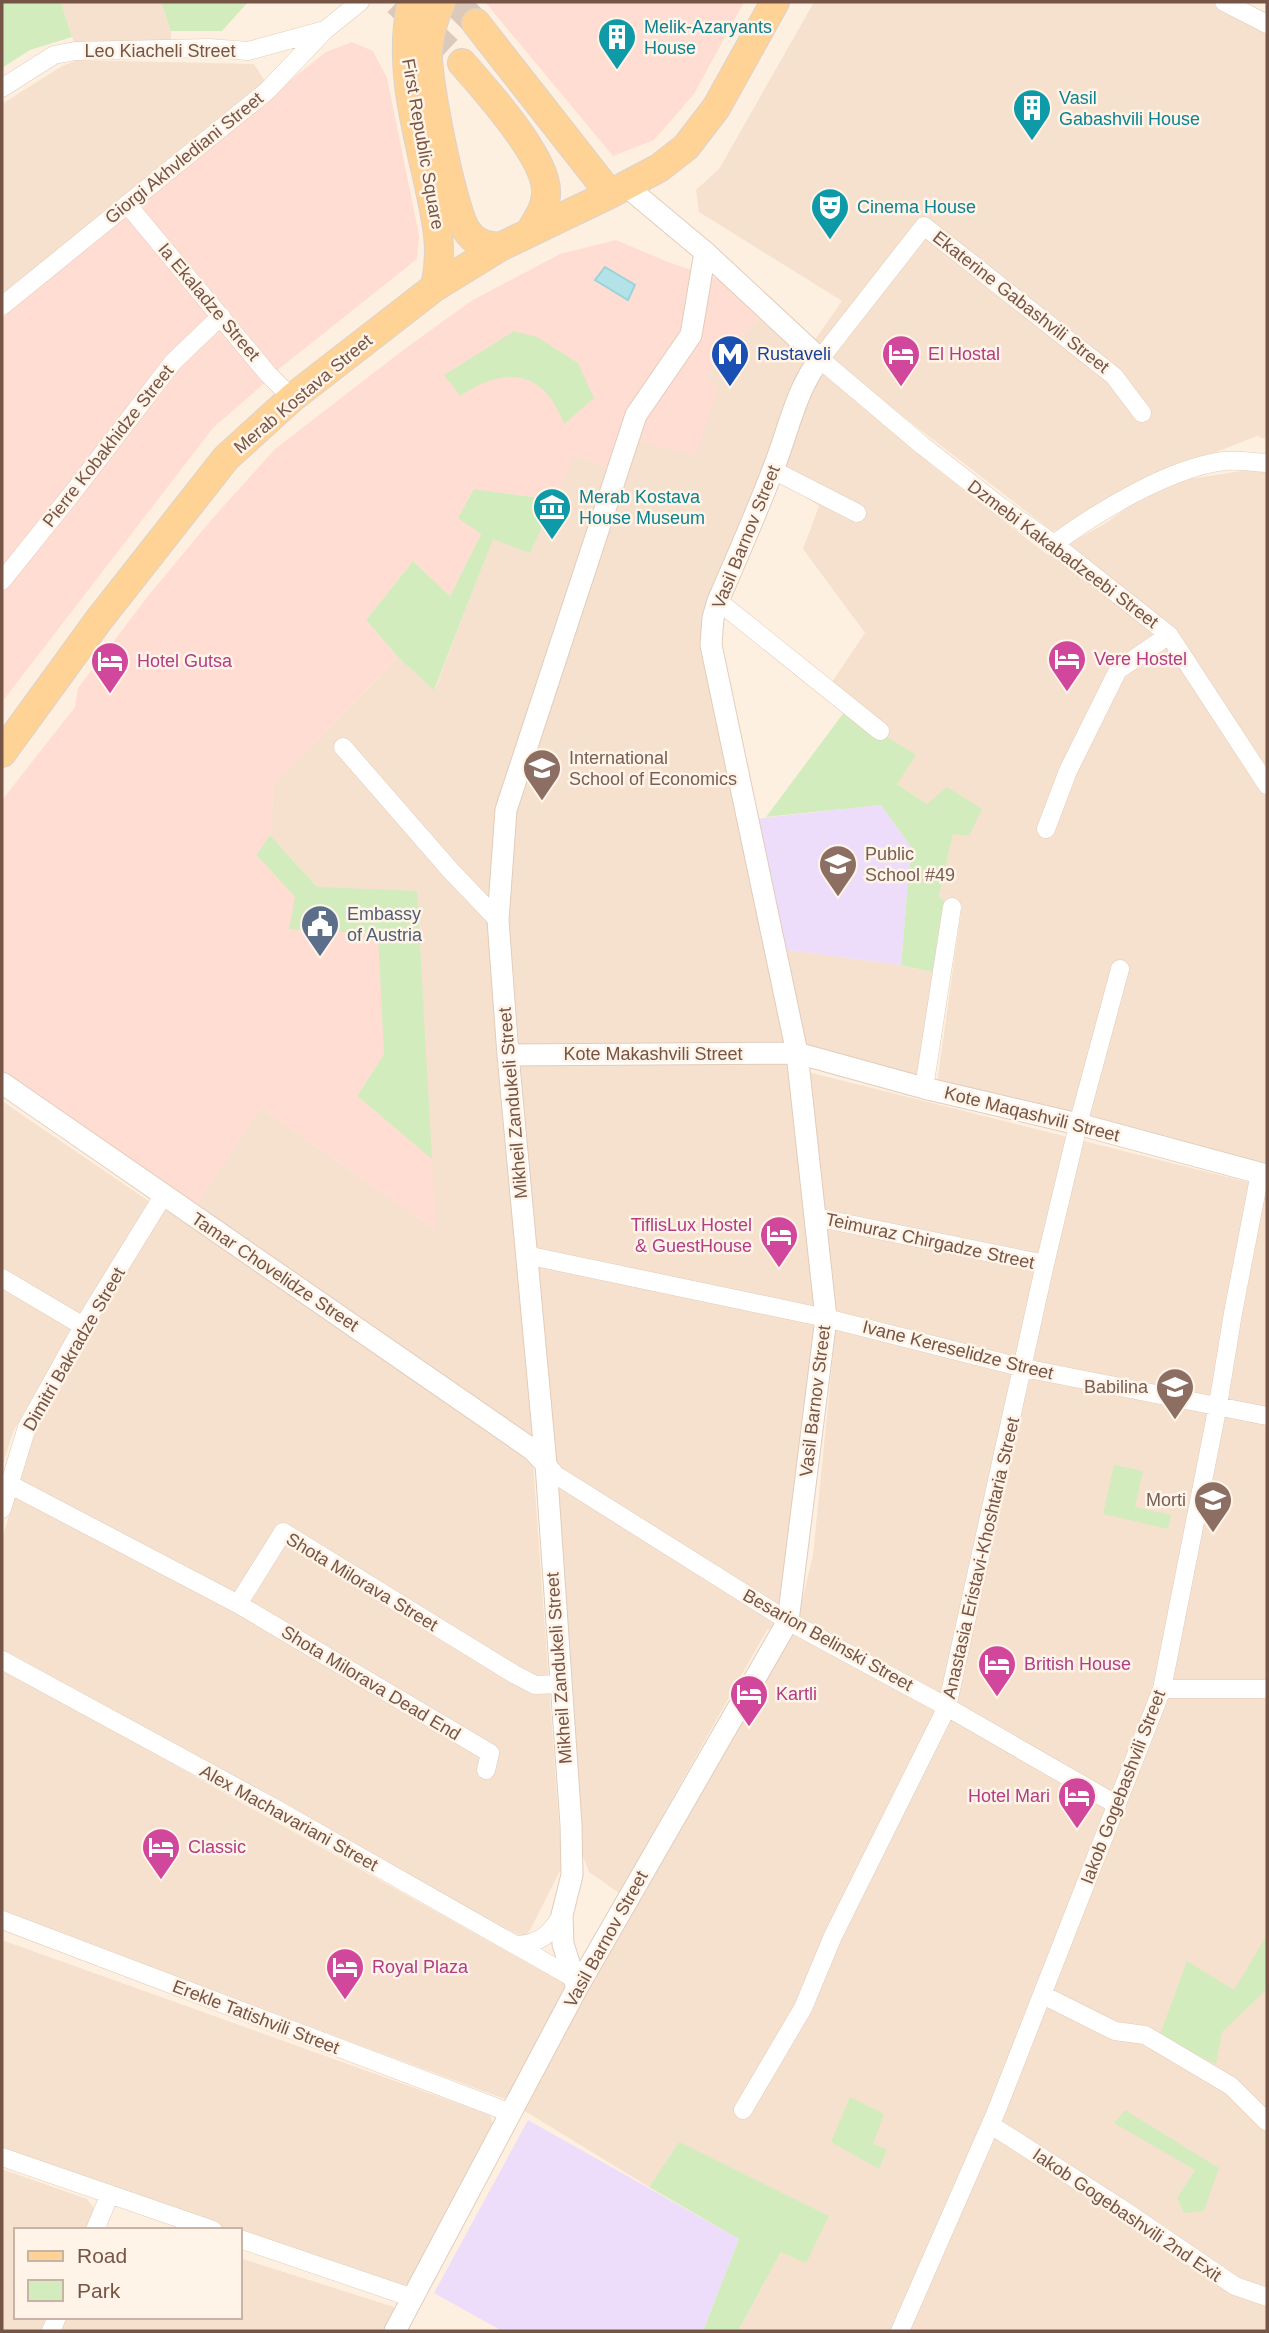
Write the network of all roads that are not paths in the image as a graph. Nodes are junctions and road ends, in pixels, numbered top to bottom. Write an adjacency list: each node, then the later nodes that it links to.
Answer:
1 (360, 2): 8 (street, Giorgi Akhvlediani Street)
2 (412, 2): 16 (main road, First Republic Square)
3 (441, 2): 14 (main road, First Republic Square)
4 (775, 2): 11 (main road, Merab Kostava Street)
5 (1224, 2): 7 (street)
6 (476, 23): 11 (main road)
7 (1267, 24)
8 (325, 30): 10 (street, Leo Kiacheli Street); 12 (street, Giorgi Akhvlediani Street)
9 (462, 63): 13 (main road)
10 (2, 88)
11 (618, 190): 13 (main road, Merab Kostava Street); 15 (street)
12 (127, 204): 17 (street, Giorgi Akhvlediani Street); 18 (street, Ia Ekaladze Street)
13 (531, 230): 14 (main road, Merab Kostava Street)
14 (500, 247): 16 (main road, Merab Kostava Street)
15 (705, 252): 19 (street); 35 (street, Mikheil Zandukeli Street)
16 (435, 287): 20 (main road, Merab Kostava Street)
17 (2, 306)
18 (221, 316): 20 (street, Ia Ekaladze Street); 26 (street, Pierre Kobakhidze Street)
19 (820, 359): 21 (street, Ekaterine Gabashvili Street); 23 (street, Vasil Barnov Street); 25 (street, Dzmebi Kakabadzeebi Street)
20 (292, 398): 31 (main road, Merab Kostava Street)
21 (1142, 413)
22 (1267, 463): 25 (street)
23 (773, 470): 24 (street); 27 (street, Vasil Barnov Street)
24 (857, 513)
25 (1054, 544): 28 (street, Dzmebi Kakabadzeebi Street)
26 (2, 581)
27 (718, 601): 29 (street); 37 (street, Vasil Barnov Street)
28 (1169, 635): 32 (street, Dzmebi Kakabadzeebi Street); 33 (street)
29 (880, 731)
30 (344, 747): 35 (street)
31 (2, 753)
32 (1267, 785)
33 (1046, 829)
34 (952, 907): 40 (street)
35 (498, 920): 38 (street, Mikheil Zandukeli Street)
36 (1120, 969): 41 (street, Anastasia Eristavi-Khoshtaria Street)
37 (797, 1054): 38 (street, Kote Makashvili Street); 40 (street, Kote Maqashvili Street); 44 (street, Vasil Barnov Street)
38 (508, 1055): 45 (street, Mikheil Zandukeli Street)
39 (2, 1083): 43 (street, Tamar Chovelidze Street)
40 (924, 1088): 41 (street, Kote Maqashvili Street)
41 (1078, 1124): 42 (street, Kote Maqashvili Street); 46 (street, Anastasia Eristavi-Khoshtaria Street)
42 (1264, 1174): 51 (street, Iakob Gogebashvili Street)
43 (163, 1196): 49 (street, Dimitri Bakradze Street); 53 (street, Tamar Chovelidze Street)
44 (815, 1217): 46 (street, Teimuraz Chirgadze Street); 48 (street, Vasil Barnov Street)
45 (526, 1255): 48 (street, Ivane Kereselidze Street); 53 (street, Mikheil Zandukeli Street)
46 (1045, 1264): 50 (street, Anastasia Eristavi-Khoshtaria Street)
47 (2, 1278): 49 (street)
48 (826, 1318): 50 (street, Ivane Kereselidze Street); 57 (street, Vasil Barnov Street)
49 (83, 1326): 54 (street, Dimitri Bakradze Street)
50 (1024, 1368): 51 (street, Ivane Kereselidze Street); 62 (street, Anastasia Eristavi-Khoshtaria Street)
51 (1218, 1405): 52 (street, Ivane Kereselidze Street); 60 (street, Iakob Gogebashvili Street)
52 (1267, 1416)
53 (546, 1464): 57 (street, Besarion Belinski Street); 59 (street, Mikheil Zandukeli Street)
54 (9, 1484): 55 (street, Dimitri Bakradze Street); 56 (street)
55 (2, 1509)
56 (238, 1604): 59 (street, Shota Milorava Street); 63 (street, Shota Milorava Dead End)
57 (788, 1621): 62 (street, Besarion Belinski Street); 68 (street, Vasil Barnov Street)
58 (2, 1660): 67 (street, Alex Machavariani Street)
59 (560, 1685): 65 (street, Mikheil Zandukeli Street)
60 (1162, 1689): 61 (street); 64 (street, Iakob Gogebashvili Street)
61 (1267, 1689)
62 (947, 1707): 64 (street, Besarion Belinski Street); 70 (street, Anastasia Eristavi-Khoshtaria Street)
63 (486, 1770)
64 (1117, 1805): 69 (street, Iakob Gogebashvili Street)
65 (562, 1915): 67 (street); 68 (street, Mikheil Zandukeli Street)
66 (2, 1920): 71 (street, Erekle Tatishvili Street)
67 (516, 1945): 68 (street, Alex Machavariani Street)
68 (576, 1983): 71 (street, Vasil Barnov Street)
69 (1043, 1995): 72 (street); 73 (street, Iakob Gogebashvili Street)
70 (743, 2110)
71 (511, 2113): 80 (street, Vasil Barnov Street)
72 (1267, 2122)
73 (990, 2124): 79 (street, Iakob Gogebashvili 2nd Exit); 81 (street, Iakob Gogebashvili Street)
74 (2, 2157): 75 (street)
75 (110, 2194): 76 (street); 77 (street)
76 (96, 2228)
77 (207, 2228)
78 (242, 2240): 80 (street)
79 (1267, 2297)
80 (413, 2298): 82 (street, Vasil Barnov Street)
81 (905, 2329)
82 (395, 2331)

